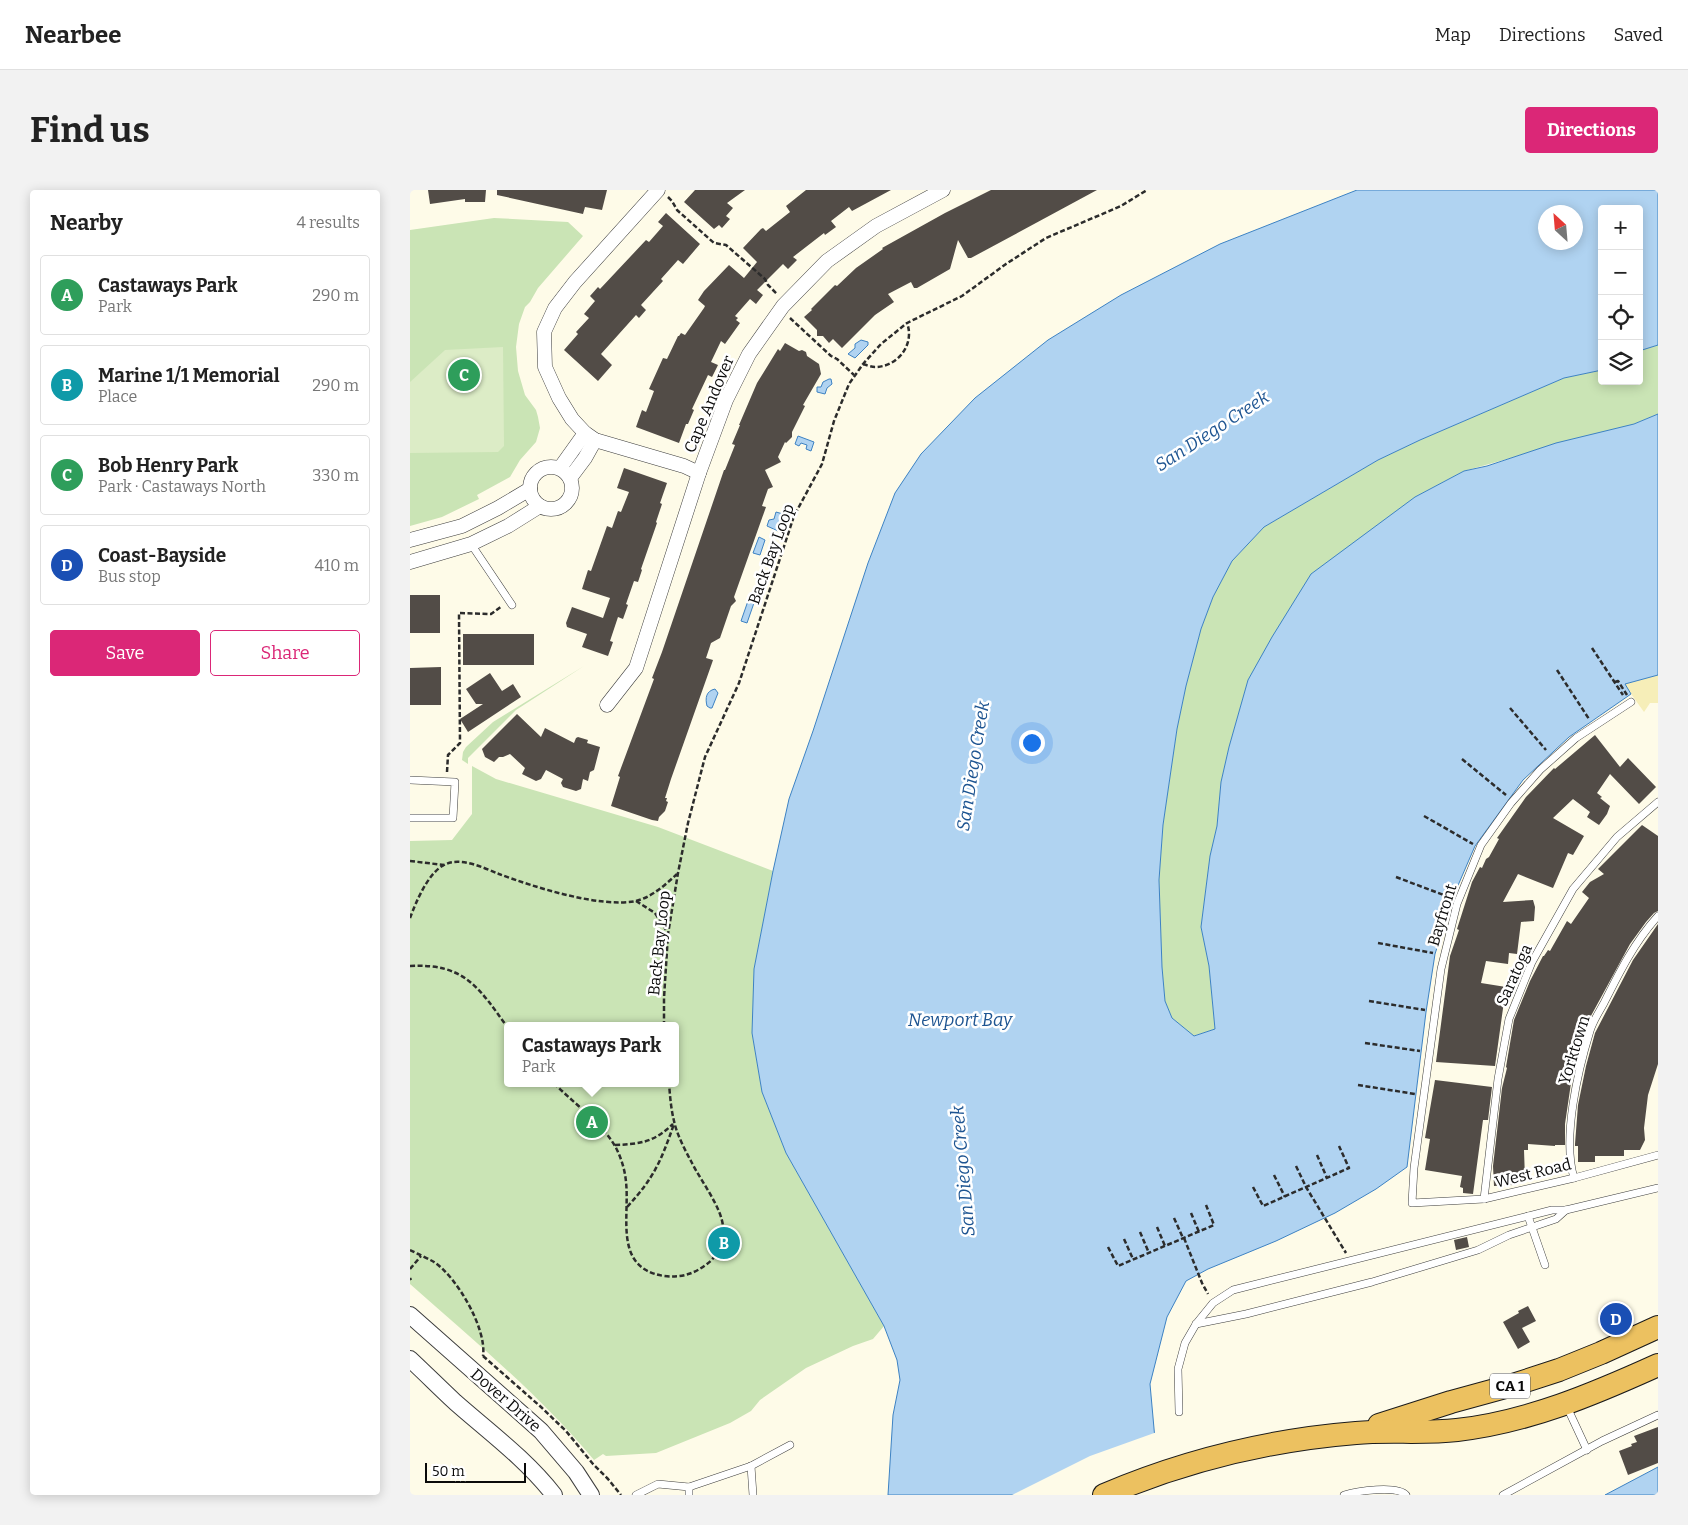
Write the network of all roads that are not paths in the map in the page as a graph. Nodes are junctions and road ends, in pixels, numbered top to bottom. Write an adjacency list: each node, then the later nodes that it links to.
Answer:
1 (658, 190): 3 (street)
2 (943, 190): 5 (street, Cape Andover)
3 (590, 436): 4 (street); 5 (street)
4 (565, 473): 6 (street); 7 (street)
5 (699, 473): 14 (street, Cape Andover)
6 (530, 489): 7 (street); 8 (street)
7 (540, 506): 10 (street)
8 (463, 525): 9 (street); 10 (street)
9 (410, 540)
10 (471, 544): 11 (street); 12 (lane)
11 (410, 562)
12 (511, 603)
13 (1632, 702): 23 (lane, Bayfront)
14 (607, 705)
15 (410, 780): 17 (lane)
16 (1658, 802): 22 (lane, Saratoga)
17 (410, 818)
18 (1658, 916): 20 (lane, Yorktown)
19 (1658, 1155): 20 (lane, West Road)
20 (1574, 1178): 22 (lane, West Road)
21 (1658, 1188): 24 (lane)
22 (1484, 1199): 23 (lane, West Road)
23 (1412, 1203)
24 (1566, 1210): 25 (lane); 26 (lane)
25 (1528, 1216): 26 (lane); 29 (lane)
26 (1532, 1227): 27 (lane); 29 (lane)
27 (1545, 1265)
28 (410, 1315): 42 (street, Dover Drive)
29 (1196, 1324): 34 (lane)
30 (1658, 1327): 36 (highway, CA 1)
31 (410, 1359): 41 (street)
32 (1658, 1366): 33 (highway, CA 1)
33 (1565, 1404): 36 (highway, CA 1); 38 (lane)
34 (1179, 1412)
35 (1658, 1415): 38 (lane)
36 (1356, 1432): 46 (highway, CA 1)
37 (790, 1444): 39 (lane)
38 (1587, 1450): 49 (lane)
39 (751, 1466): 40 (lane); 45 (lane)
40 (689, 1486): 43 (lane); 44 (lane)
41 (554, 1495)
42 (591, 1495)
43 (636, 1495)
44 (690, 1495)
45 (753, 1495)
46 (1104, 1495)
47 (1344, 1495): 48 (lane)
48 (1406, 1495)
49 (1503, 1495)

